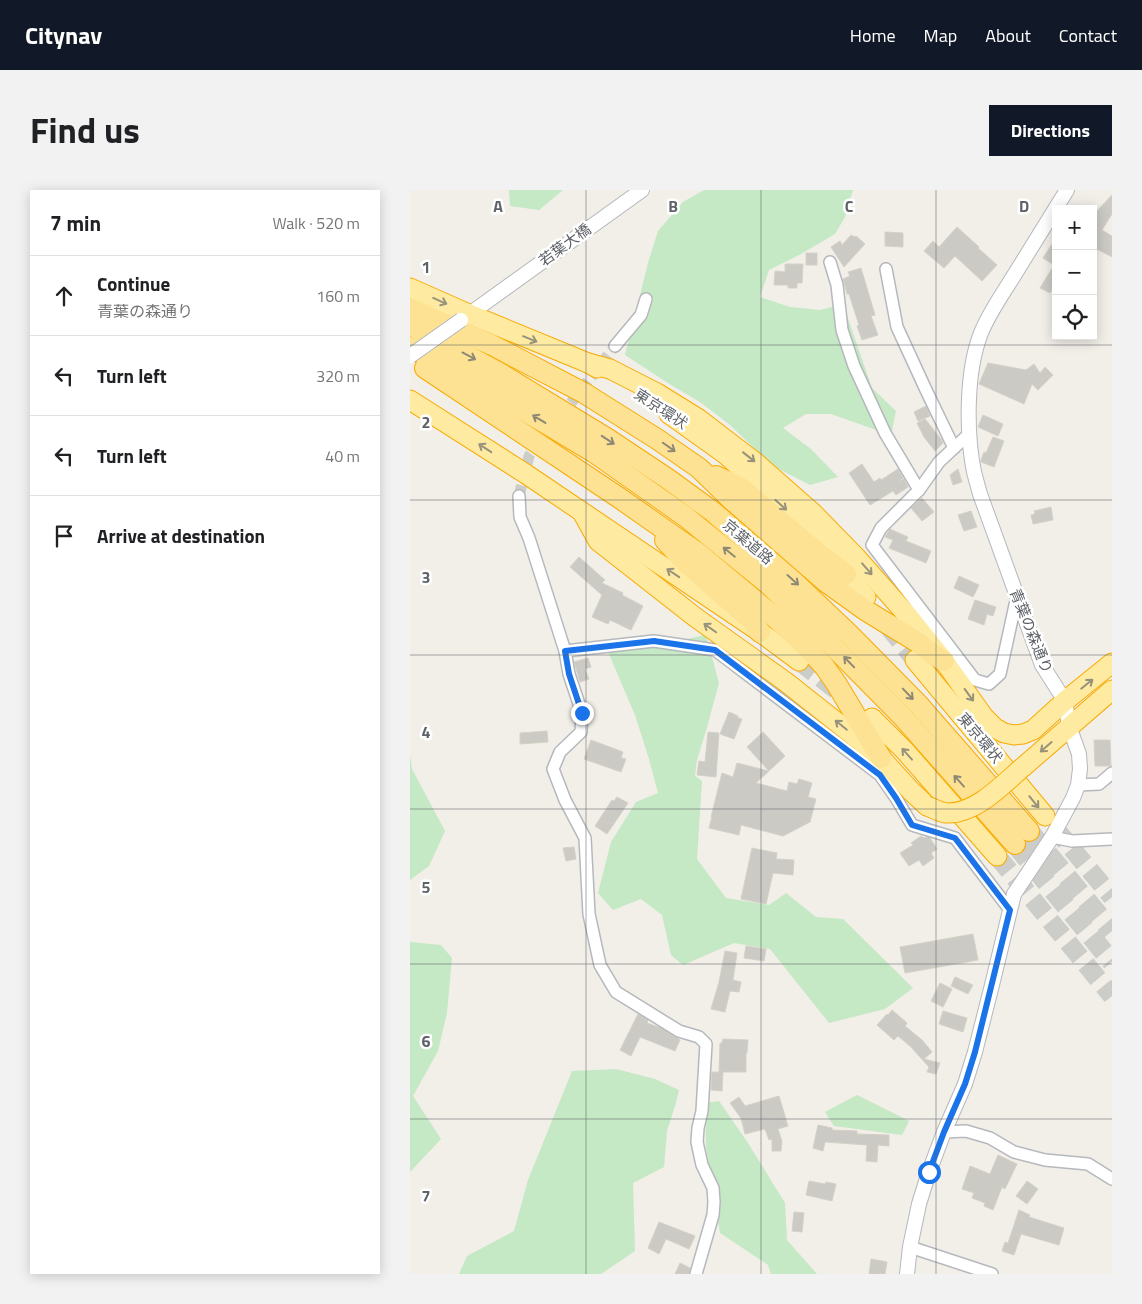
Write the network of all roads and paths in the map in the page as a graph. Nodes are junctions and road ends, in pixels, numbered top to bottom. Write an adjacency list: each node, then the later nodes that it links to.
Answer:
1 (642, 190): 8 (street, 若葉大橋)
2 (1067, 190): 15 (street, 青葉の森通り)
3 (830, 262): 18 (street)
4 (886, 269): 16 (street)
5 (410, 288): 8 (highway, 東京環状, one-way to 8)
6 (646, 299): 10 (street)
7 (410, 309): 17 (highway, one-way to 17)
8 (465, 317): 12 (street, 若葉大橋, bridge); 13 (highway, 東京環状, one-way to 13)
9 (410, 325): 11 (highway, 京葉道路, one-way to 11)
10 (615, 346)
11 (410, 347)
12 (410, 357): 21 (highway)
13 (588, 362): 22 (highway, 東京環状, one-way to 22); 29 (highway, one-way to 29)
14 (410, 400): 20 (highway, one-way to 14)
15 (970, 433): 16 (street); 23 (street, 青葉の森通り)
16 (954, 448): 18 (street)
17 (698, 468): 22 (highway); 29 (highway)
18 (919, 490): 23 (street)
19 (519, 496): 26 (street)
20 (582, 511): 25 (highway, one-way to 20); 35 (highway, one-way to 20)
21 (642, 514): 25 (highway); 35 (highway)
22 (846, 574): 24 (highway, 東京環状)
23 (1017, 596): 32 (street, 青葉の森通り)
24 (866, 597)
25 (760, 632): 28 (highway)
26 (565, 651): 42 (street); 46 (street)
27 (915, 660): 38 (highway, 東京環状, one-way to 38)
28 (799, 661)
29 (944, 661): 32 (highway, one-way to 32)
30 (1112, 663): 32 (highway, one-way to 30)
31 (1112, 690): 34 (highway)
32 (1065, 702): 34 (street, 青葉の森通り)
33 (872, 718): 41 (highway, one-way to 33)
34 (1069, 726): 35 (highway, one-way to 35, bridge); 37 (street, 青葉の森通り)
35 (882, 758)
36 (1112, 773): 37 (street)
37 (1078, 785): 39 (street, 青葉の森通り)
38 (1045, 816)
39 (1052, 837): 40 (street); 42 (street, 青葉の森通り)
40 (1112, 839)
41 (997, 856)
42 (1010, 910): 43 (street, 青葉の森通り)
43 (944, 1132): 44 (street); 45 (street, 青葉の森通り)
44 (1112, 1179)
45 (910, 1247): 47 (street, 青葉の森通り); 48 (street)
46 (696, 1274)
47 (907, 1274)
48 (992, 1274)

